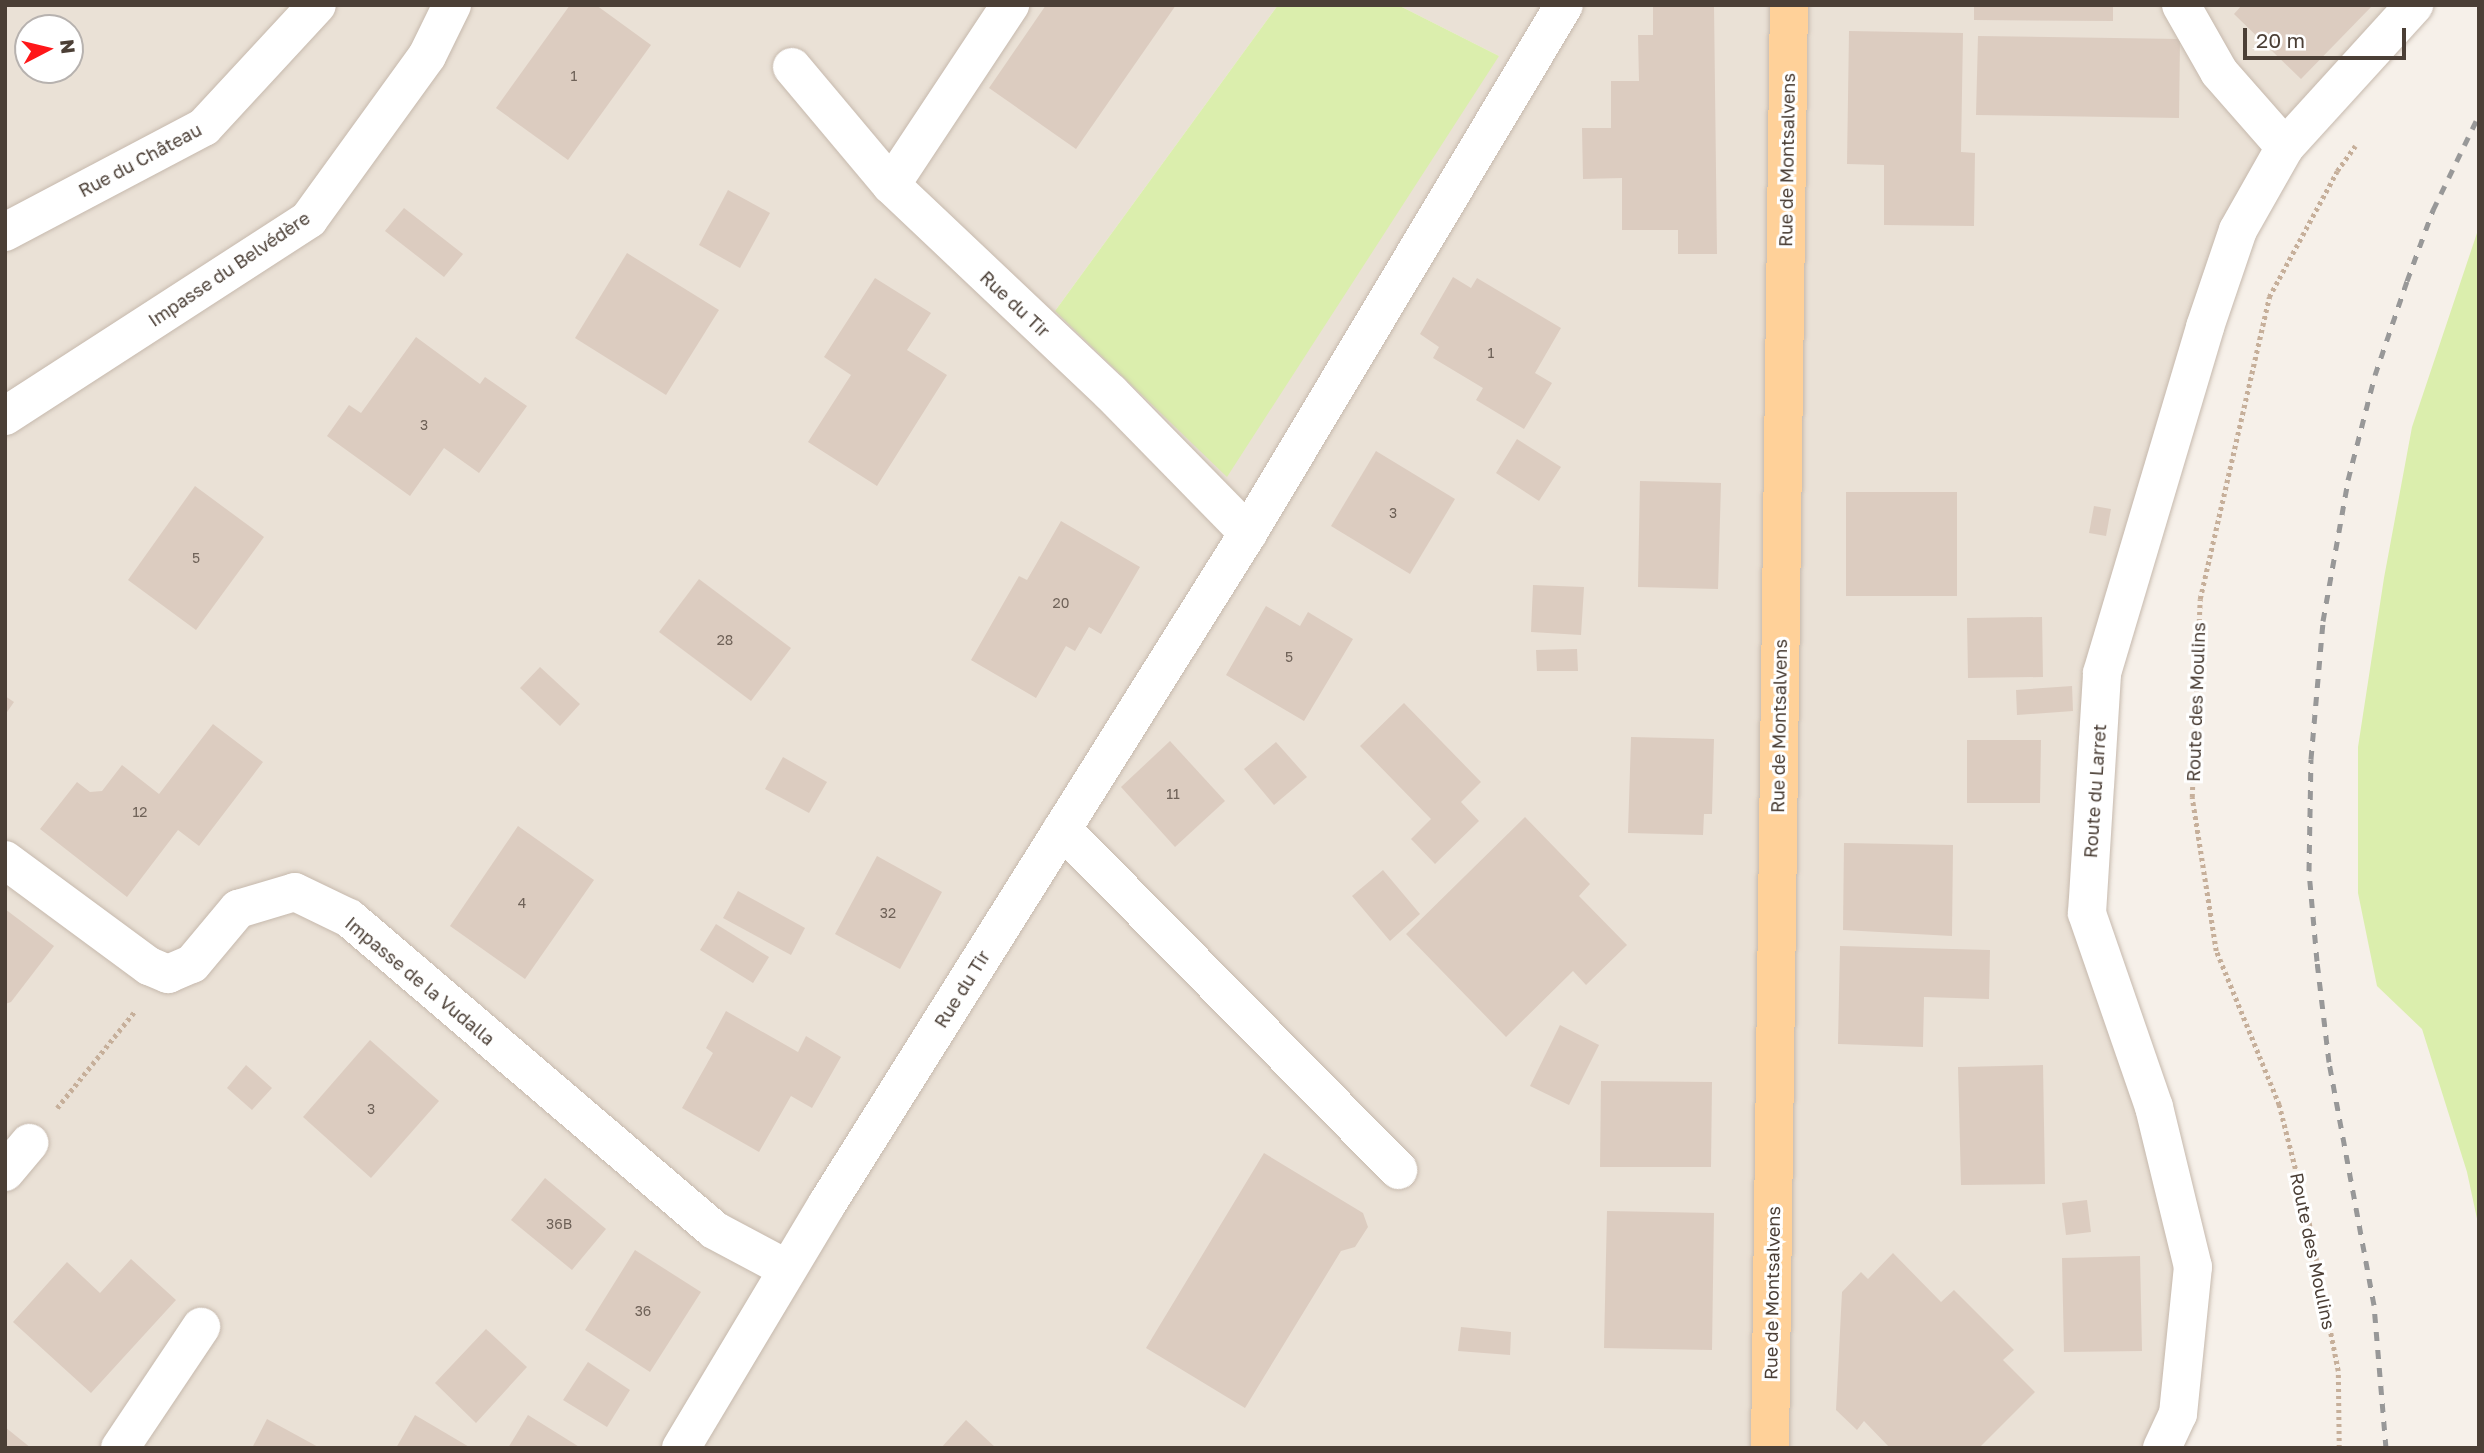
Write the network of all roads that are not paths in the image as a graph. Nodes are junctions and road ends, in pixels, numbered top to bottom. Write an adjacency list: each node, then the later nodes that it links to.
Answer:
1 (317, 5): 11 (street, Rue du Château)
2 (452, 5): 12 (street, Impasse du Belvédère)
3 (1010, 5): 10 (street)
4 (1564, 5): 13 (street, Rue du Tir)
5 (1788, 5): 23 (main road, Rue de Montsalvens)
6 (2181, 5): 9 (street)
7 (2414, 5): 9 (street)
8 (792, 67): 10 (street, Rue du Tir)
9 (2285, 147): 24 (street, Route du Larret)
10 (891, 185): 13 (street, Rue du Tir)
11 (5, 232)
12 (5, 416)
13 (1248, 533): 14 (street, Rue du Tir)
14 (1062, 829): 17 (street); 19 (street, Rue du Tir)
15 (5, 860): 19 (street, Impasse de la Vudalla)
16 (29, 1143): 18 (street)
17 (1398, 1170)
18 (5, 1172)
19 (787, 1269): 22 (street, Rue du Tir)
20 (201, 1327): 21 (street)
21 (120, 1448)
22 (681, 1448)
23 (1770, 1448)
24 (2161, 1448)

